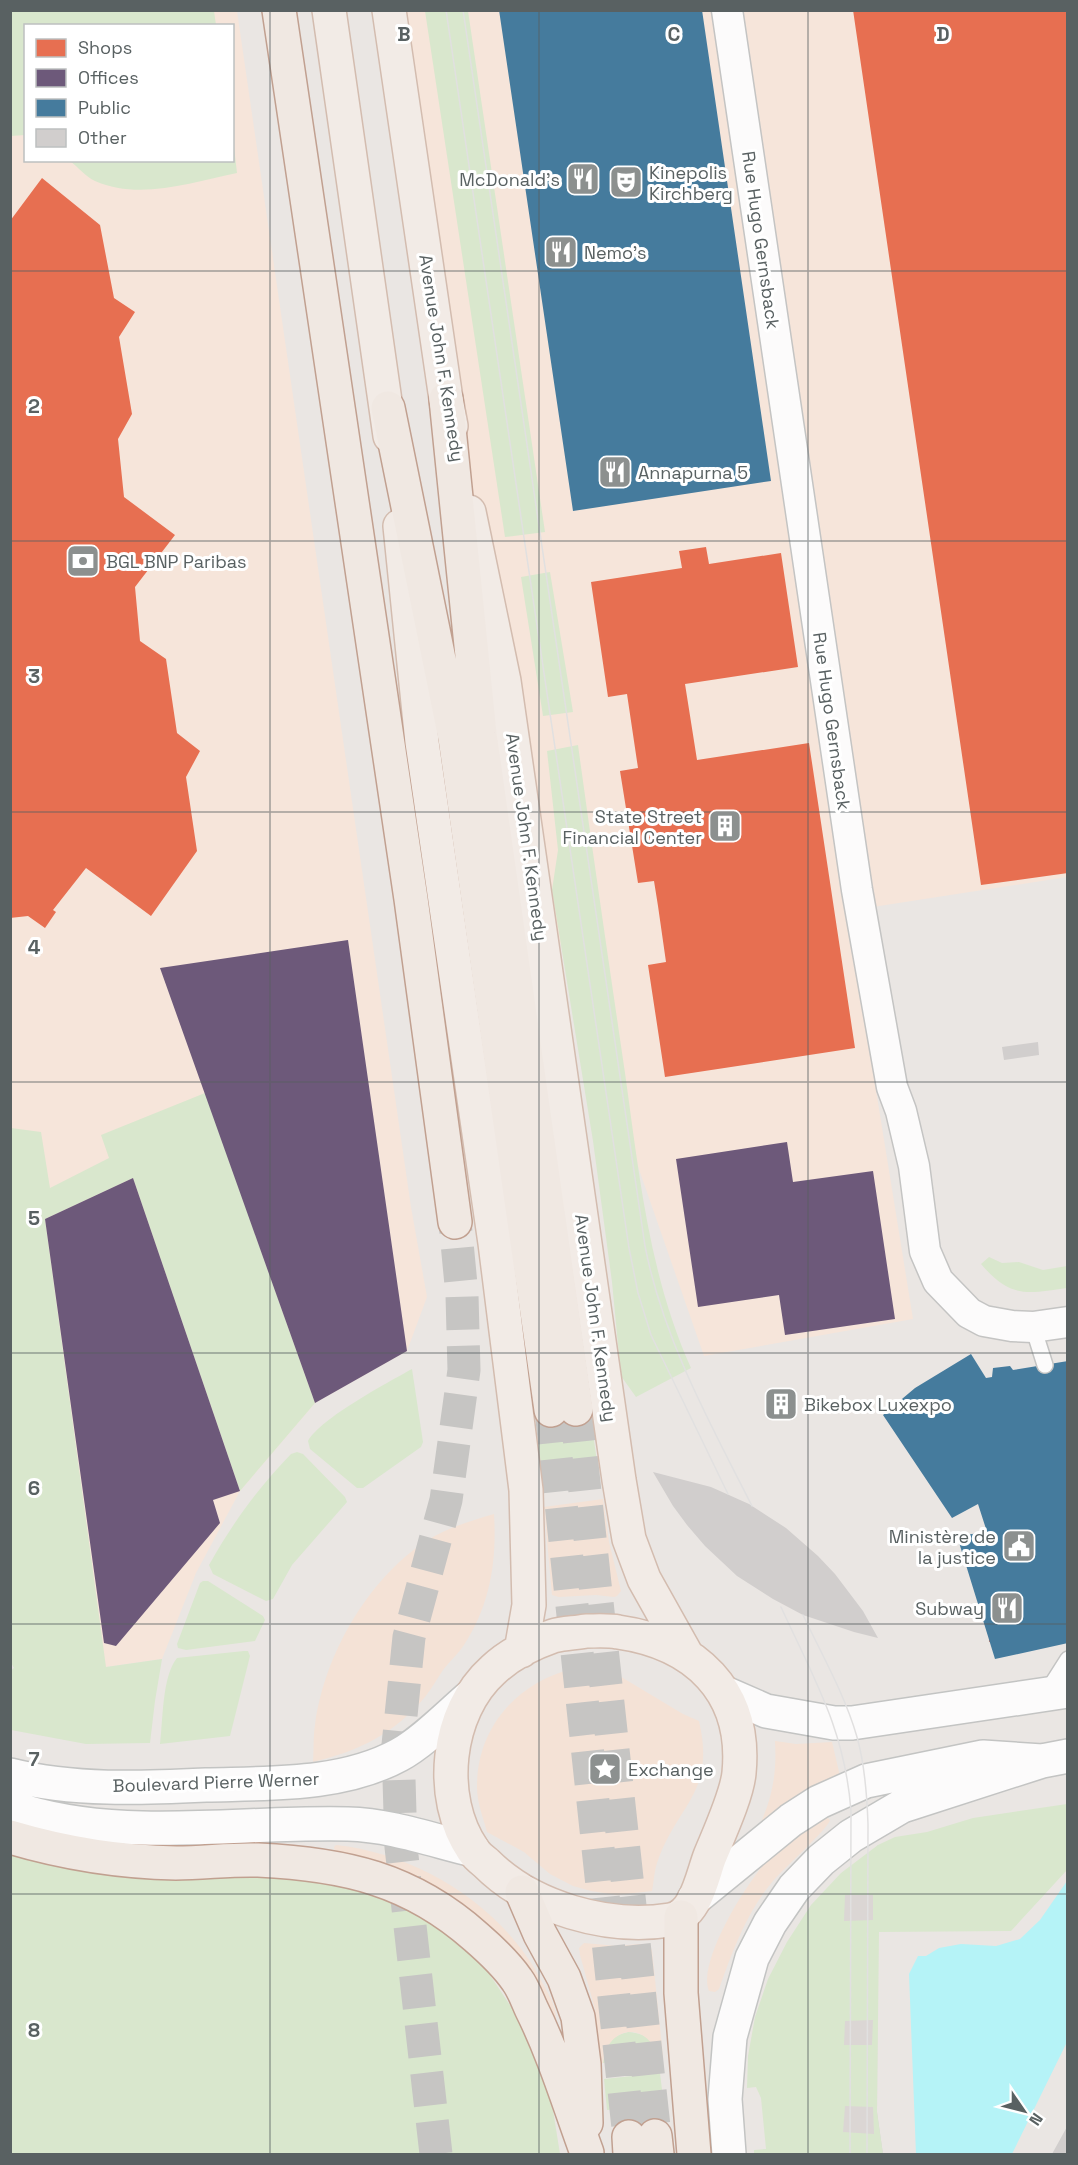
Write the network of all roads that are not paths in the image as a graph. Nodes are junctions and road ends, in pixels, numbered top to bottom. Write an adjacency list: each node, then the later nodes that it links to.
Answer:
1 (279, 10): 7 (highway)
2 (329, 10): 6 (main road)
3 (389, 10): 5 (main road, Avenue John F. Kennedy)
4 (728, 10): 9 (street, Rue Hugo Gernsback)
5 (446, 399): 6 (highway); 12 (main road, Avenue John F. Kennedy)
6 (388, 408): 11 (main road)
7 (455, 1222)
8 (1068, 1322): 9 (street, Rue Hugo Gernsback)
9 (1032, 1327): 10 (lane)
10 (1045, 1365)
11 (521, 1651): 12 (main road); 16 (main road)
12 (686, 1654): 14 (main road)
13 (1068, 1659): 15 (lane)
14 (725, 1693): 15 (main road); 23 (main road)
15 (1056, 1693)
16 (470, 1697): 18 (main road, Boulevard Pierre Werner); 21 (main road)
17 (1055, 1759): 23 (main road); 26 (main road)
18 (10, 1775)
19 (10, 1807): 21 (main road)
20 (10, 1837): 24 (highway)
21 (473, 1850): 22 (main road)
22 (522, 1892): 23 (main road); 24 (highway)
23 (687, 1908): 25 (highway)
24 (587, 2154)
25 (694, 2154)
26 (729, 2154)

